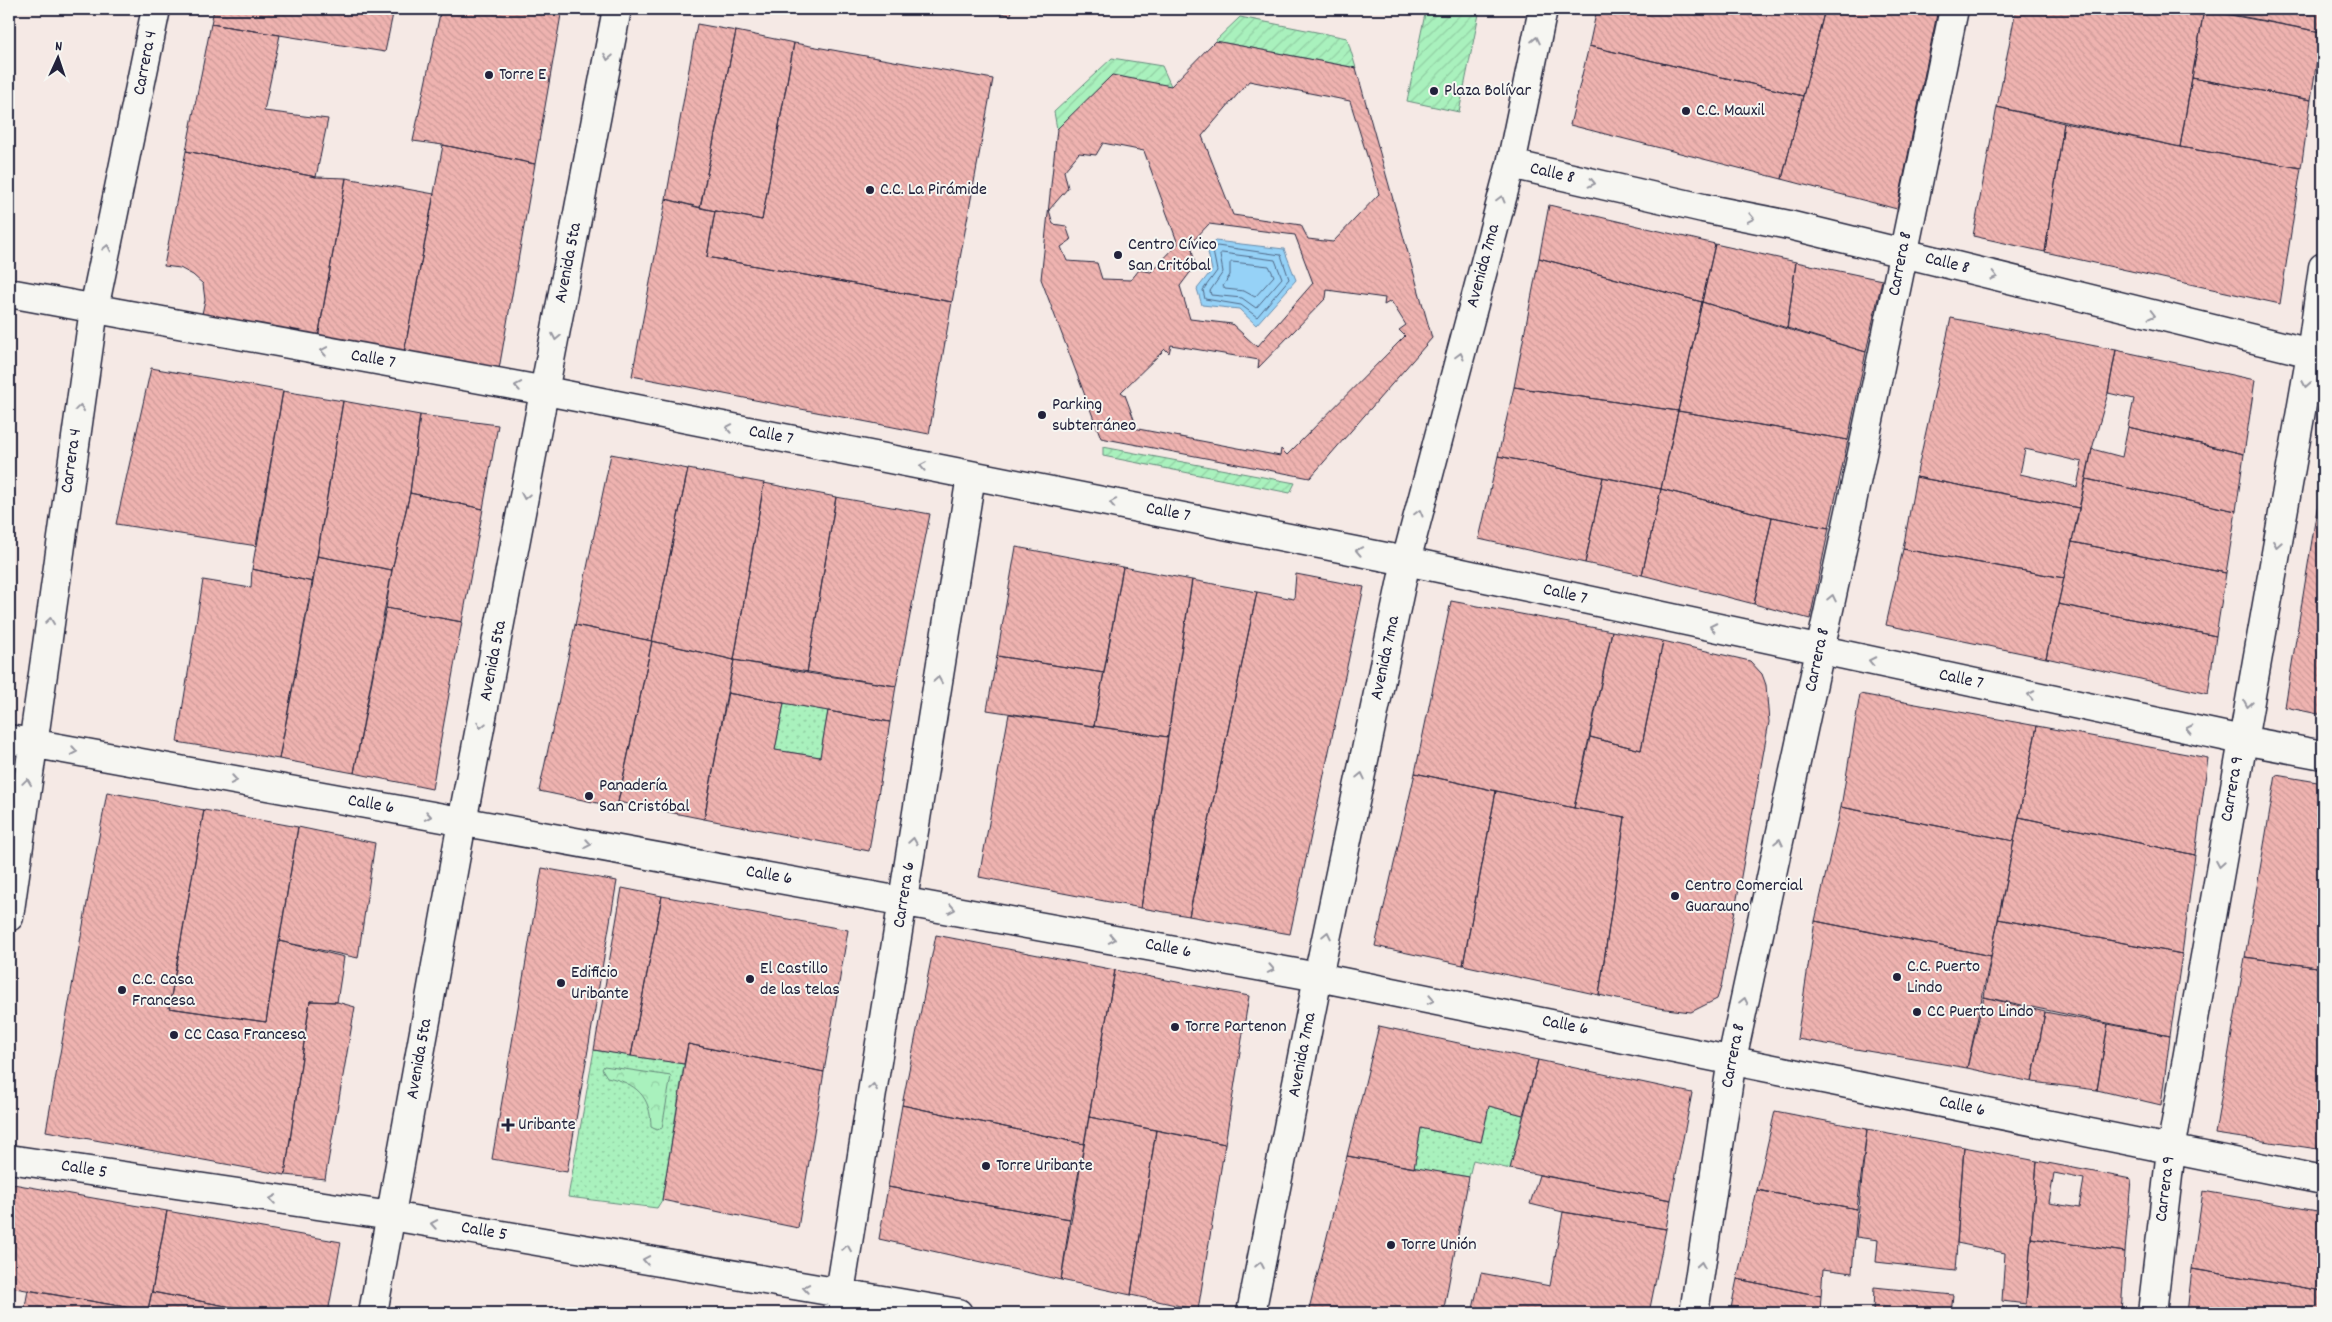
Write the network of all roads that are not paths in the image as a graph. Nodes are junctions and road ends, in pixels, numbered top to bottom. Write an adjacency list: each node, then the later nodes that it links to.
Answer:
1 (156, 9): 9 (street, Carrera 4, one-way to 1)
2 (617, 9): 11 (street, Avenida 5ta, one-way to 11)
3 (1543, 9): 5 (street, Avenida 7ma, one-way to 3)
4 (1954, 9): 6 (street, Carrera 8)
5 (1510, 164): 6 (street, Calle 8, one-way to 6); 13 (street, Avenida 7ma, one-way to 5)
6 (1903, 254): 10 (street, Calle 8, one-way to 10); 14 (street, Carrera 8, one-way to 6)
7 (2323, 267): 10 (street, Carrera 9)
8 (9, 293): 9 (street, Calle 7)
9 (94, 309): 11 (street, Calle 7, one-way to 9); 16 (street, Carrera 4, one-way to 9)
10 (2317, 355): 15 (street, Carrera 9, one-way to 15)
11 (546, 391): 12 (street, Calle 7, one-way to 11); 18 (street, Avenida 5ta, one-way to 18)
12 (971, 476): 13 (street, Calle 7, one-way to 12); 19 (street, Carrera 6, one-way to 12)
13 (1406, 561): 14 (street, Calle 7, one-way to 13); 21 (street, Avenida 7ma, one-way to 13)
14 (1820, 650): 15 (street, Calle 7, one-way to 14); 22 (street, Carrera 8, one-way to 14)
15 (2242, 740): 17 (street, Calle 7); 23 (street, Carrera 9, one-way to 23)
16 (21, 741): 18 (street, Calle 6, one-way to 18); 20 (street, Carrera 4, one-way to 16)
17 (2323, 755)
18 (462, 822): 19 (street, Calle 6, one-way to 19); 26 (street, Avenida 5ta)
19 (904, 900): 21 (street, Calle 6, one-way to 21); 27 (street, Carrera 6, one-way to 19)
20 (9, 917)
21 (1318, 977): 22 (street, Calle 6, one-way to 22); 30 (street, Avenida 7ma, one-way to 21)
22 (1732, 1059): 23 (street, Calle 6); 31 (street, Carrera 8, one-way to 22)
23 (2171, 1150): 25 (street, Calle 6); 32 (street, Carrera 9)
24 (9, 1158): 26 (street, Calle 5, one-way to 24)
25 (2323, 1180)
26 (391, 1216): 27 (street, Calle 5, one-way to 26); 28 (street, Avenida 5ta)
27 (838, 1304): 29 (street, Calle 5)
28 (373, 1313)
29 (958, 1313)
30 (1251, 1313)
31 (1694, 1313)
32 (2152, 1313)

